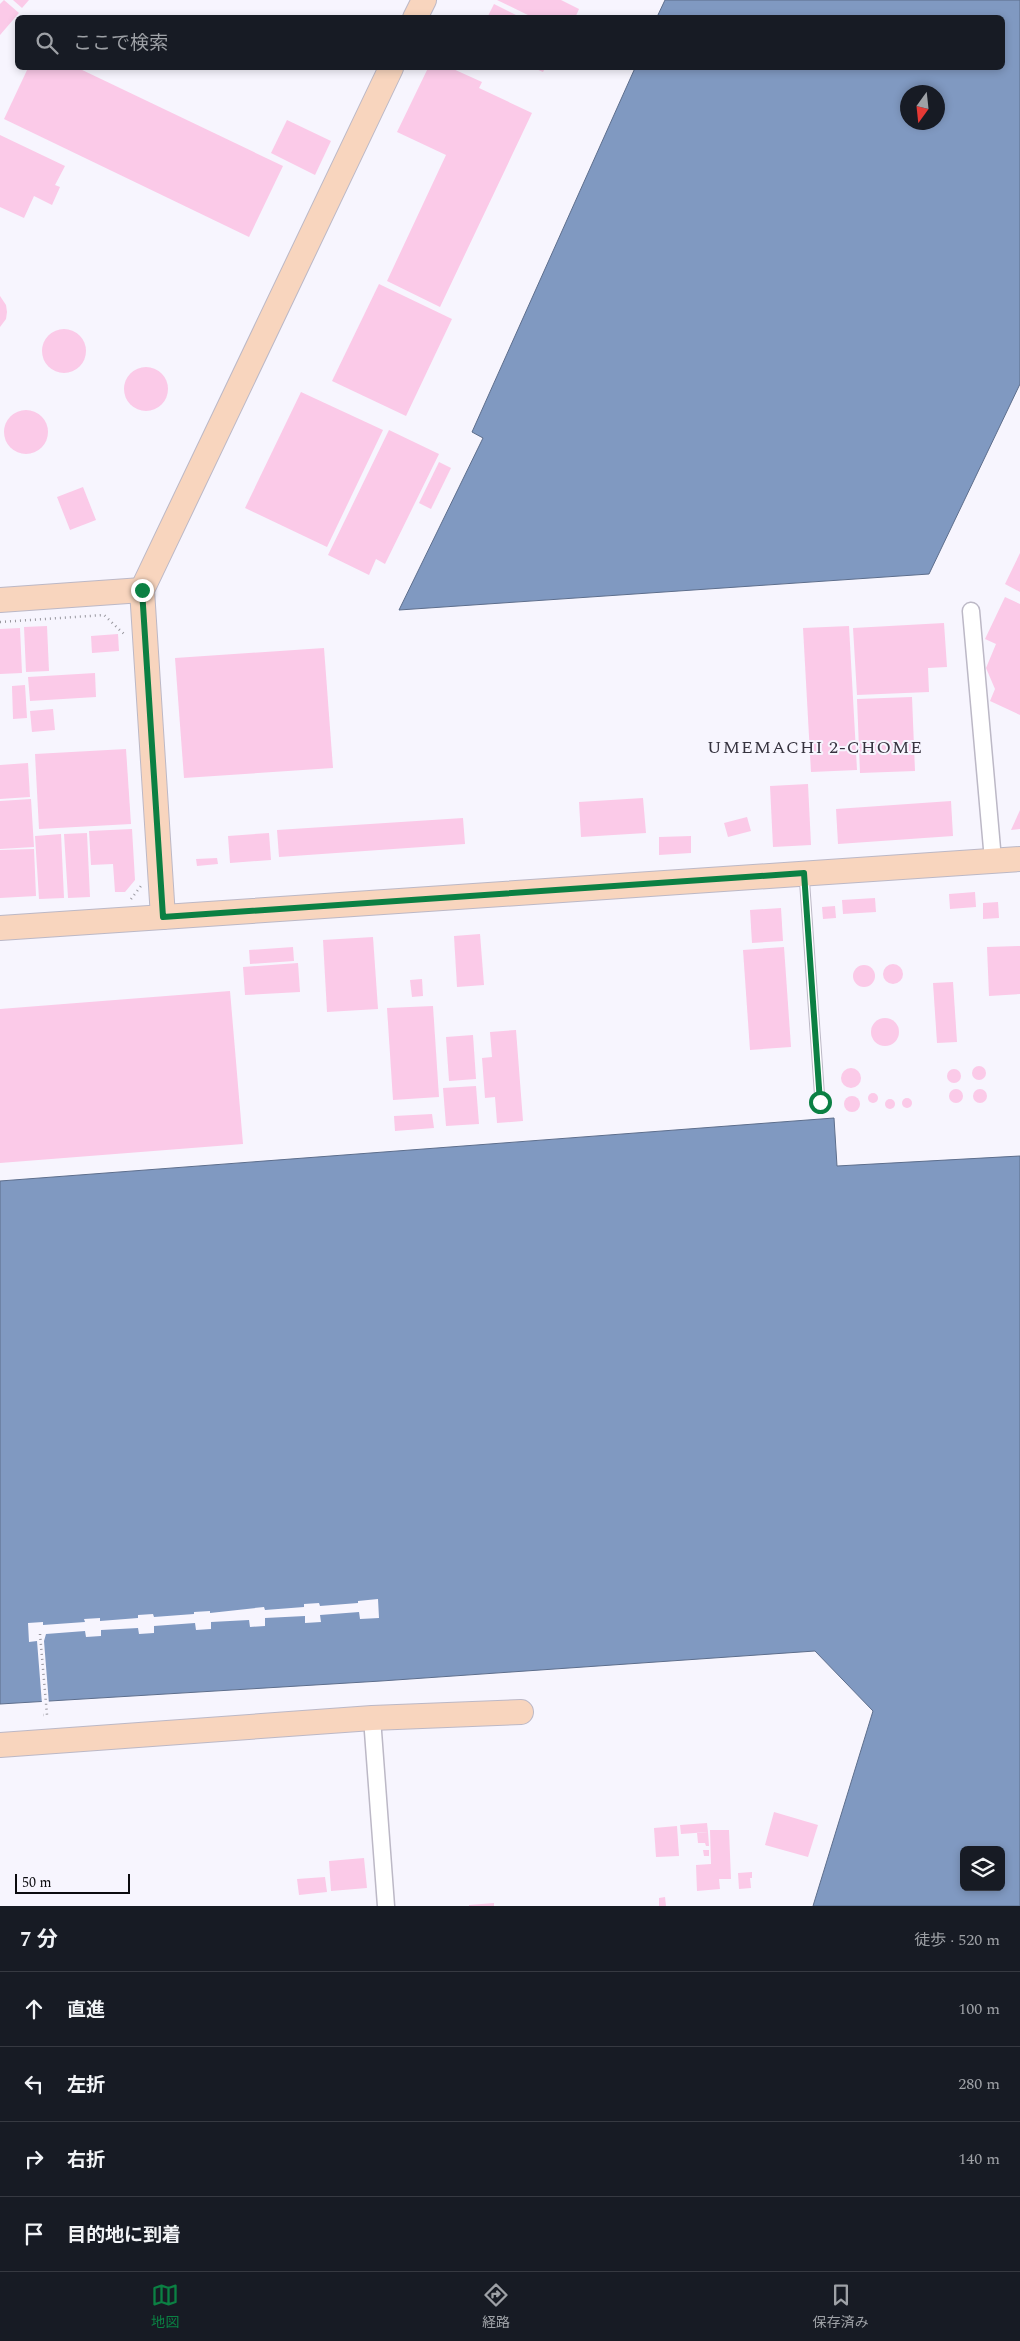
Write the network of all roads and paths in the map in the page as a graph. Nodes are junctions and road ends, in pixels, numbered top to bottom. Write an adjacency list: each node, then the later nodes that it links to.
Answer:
1 (424, 0): 2 (street)
2 (416, 15)
3 (390, 70): 4 (street)
4 (142, 590): 5 (street); 14 (street)
5 (0, 600)
6 (971, 611): 10 (street)
7 (0, 622): 8 (path)
8 (125, 642)
9 (1020, 858): 10 (street)
10 (993, 860): 11 (street)
11 (804, 873): 14 (street); 16 (lane)
12 (141, 885): 13 (path)
13 (123, 900)
14 (163, 917): 15 (street)
15 (0, 928)
16 (820, 1102)
17 (40, 1634): 19 (path)
18 (521, 1712): 20 (street)
19 (43, 1715)
20 (372, 1718): 21 (street); 22 (street)
21 (0, 1745)
22 (386, 1906)

